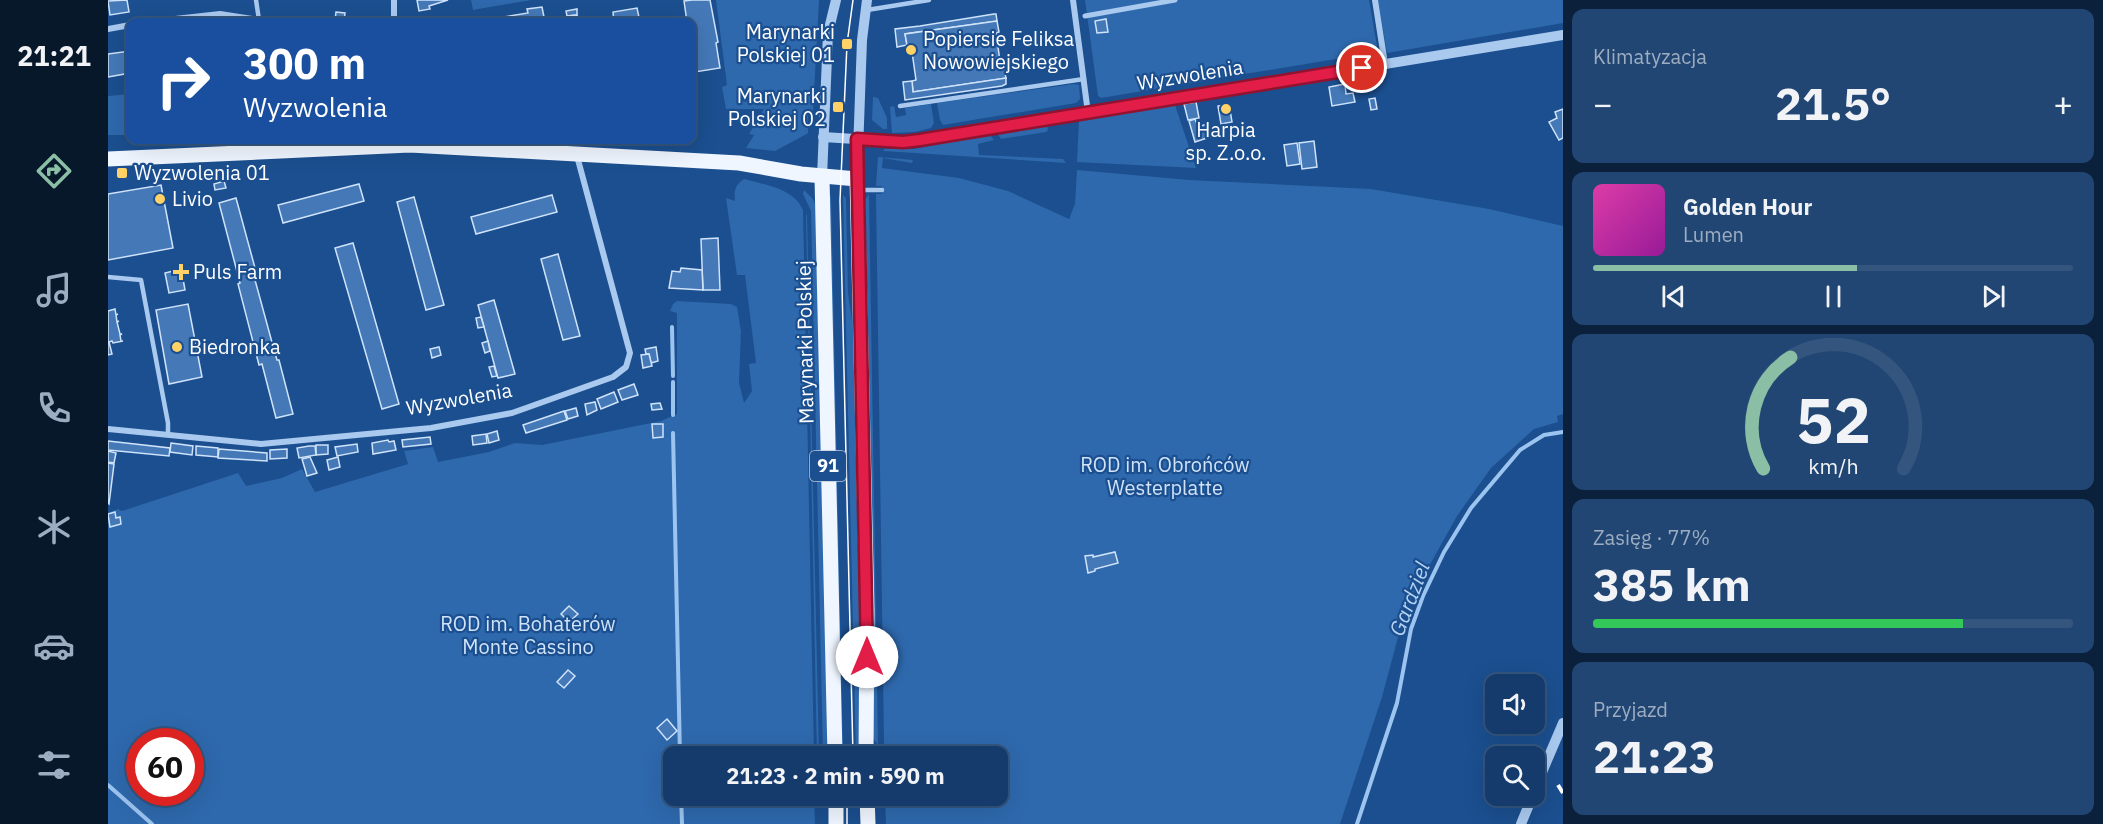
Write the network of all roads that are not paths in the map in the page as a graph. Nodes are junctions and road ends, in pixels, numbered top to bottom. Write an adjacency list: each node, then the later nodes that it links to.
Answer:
1 (256, 0): 12 (lane)
2 (394, 0): 13 (street)
3 (836, 0): 21 (street, Marynarki Polskiej / 91)
4 (929, 0): 8 (lane)
5 (1073, 0): 18 (street)
6 (1175, 0): 9 (street)
7 (1375, 0): 17 (street)
8 (866, 5): 22 (street, 91)
9 (1085, 16)
10 (184, 18): 11 (street)
11 (246, 18)
12 (259, 18)
13 (394, 18)
14 (126, 26): 15 (street)
15 (108, 29)
16 (1563, 35): 17 (street, Wyzwolenia)
17 (1385, 64): 20 (street, Wyzwolenia)
18 (1084, 79): 19 (lane); 20 (street)
19 (900, 106)
20 (1088, 112): 22 (street, Wyzwolenia)
21 (823, 137): 22 (street, Wyzwolenia); 27 (street, Marynarki Polskiej / 91)
22 (857, 139): 28 (street, 91)
23 (374, 144): 26 (main road)
24 (437, 144): 25 (main road)
25 (577, 154): 27 (main road); 32 (street, Wyzwolenia)
26 (108, 159)
27 (822, 177): 28 (main road); 34 (main road, Marynarki Polskiej / 91)
28 (857, 184): 29 (lane); 35 (main road, 91)
29 (882, 190)
30 (108, 277): 32 (lane)
31 (108, 429): 32 (street, Wyzwolenia)
32 (168, 435)
33 (1563, 723): 36 (street)
34 (835, 746)
35 (866, 746)
36 (1545, 766)
37 (836, 806): 40 (main road)
38 (867, 806): 41 (main road)
39 (1529, 806): 42 (street)
40 (836, 824)
41 (868, 824)
42 (1521, 824)

